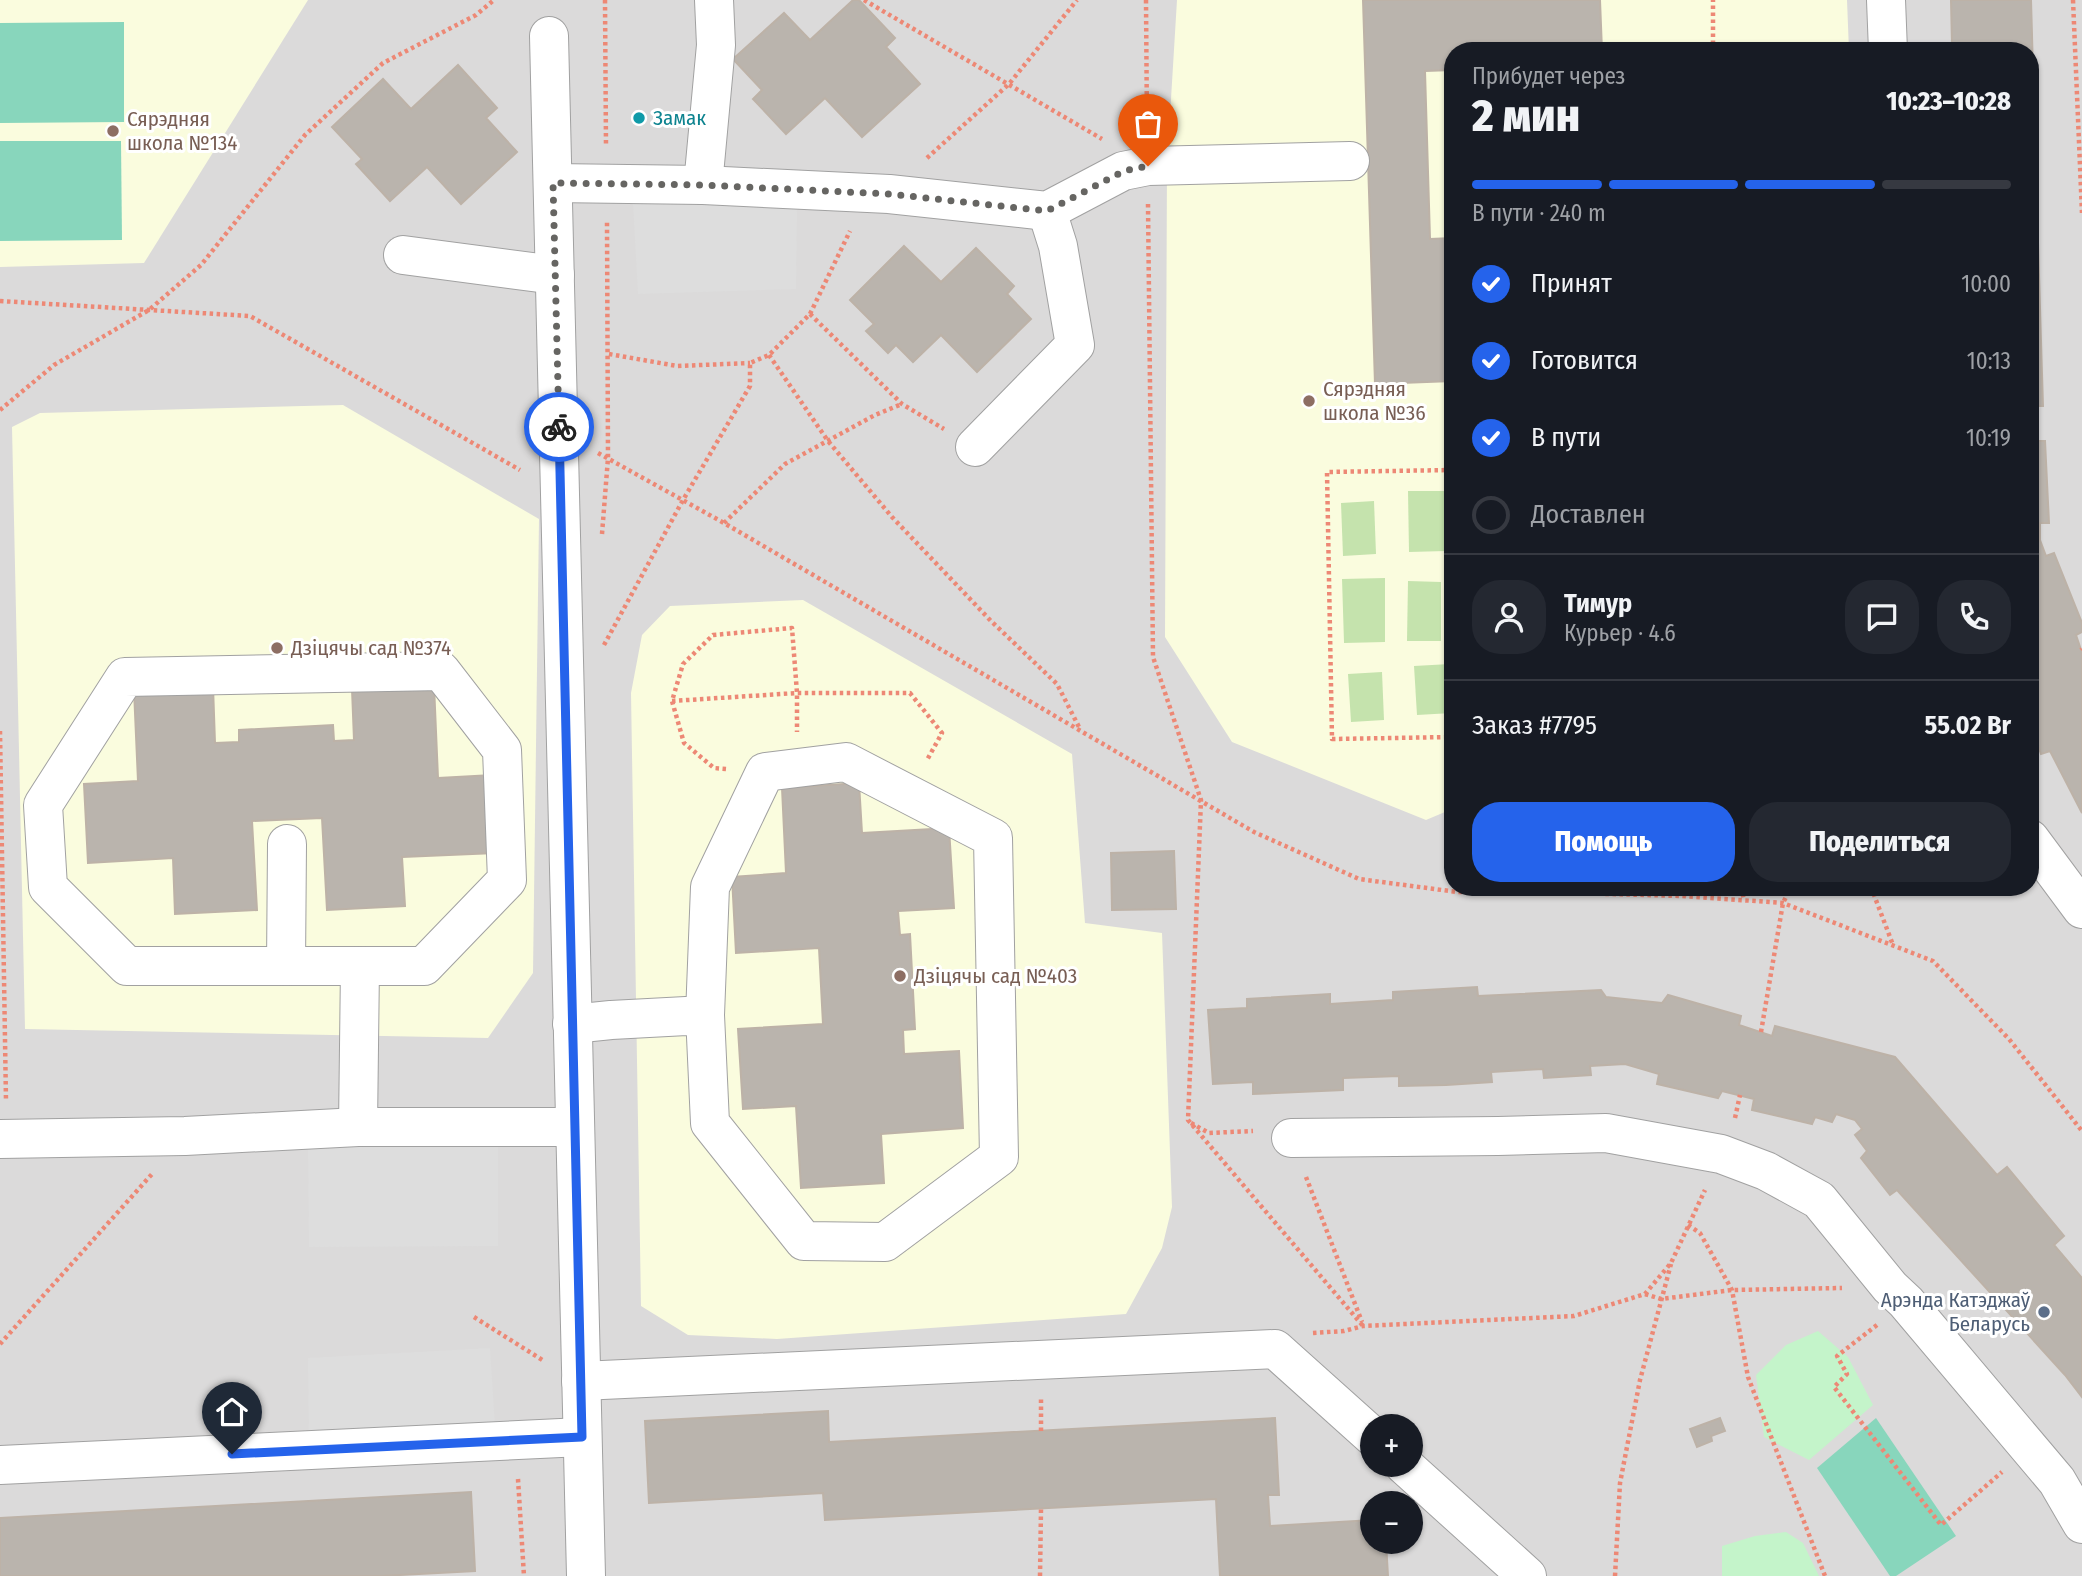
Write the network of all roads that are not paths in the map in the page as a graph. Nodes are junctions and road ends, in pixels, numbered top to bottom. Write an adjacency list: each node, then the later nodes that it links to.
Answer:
1 (714, 0): 7 (lane)
2 (1886, 0): 4 (lane)
3 (550, 36): 6 (lane)
4 (1888, 42)
5 (1350, 161): 8 (lane)
6 (553, 183): 7 (lane); 10 (lane)
7 (703, 185): 8 (lane)
8 (1047, 211): 11 (lane)
9 (403, 255): 10 (lane)
10 (555, 275): 18 (lane)
11 (975, 447)
12 (287, 844): 15 (lane)
13 (2039, 851): 14 (lane)
14 (2082, 909)
15 (286, 966): 16 (lane); 16 (lane)
16 (360, 966): 19 (lane)
17 (705, 1015): 17 (lane); 18 (lane)
18 (572, 1024): 20 (lane)
19 (358, 1127): 20 (lane); 22 (lane)
20 (575, 1127): 23 (lane)
21 (1290, 1138): 28 (lane)
22 (3, 1140)
23 (581, 1381): 24 (lane); 25 (lane)
24 (1360, 1425)
25 (582, 1437): 26 (lane); 29 (lane)
26 (0, 1465)
27 (1417, 1477): 30 (lane)
28 (2082, 1524)
29 (586, 1576)
30 (1527, 1576)

